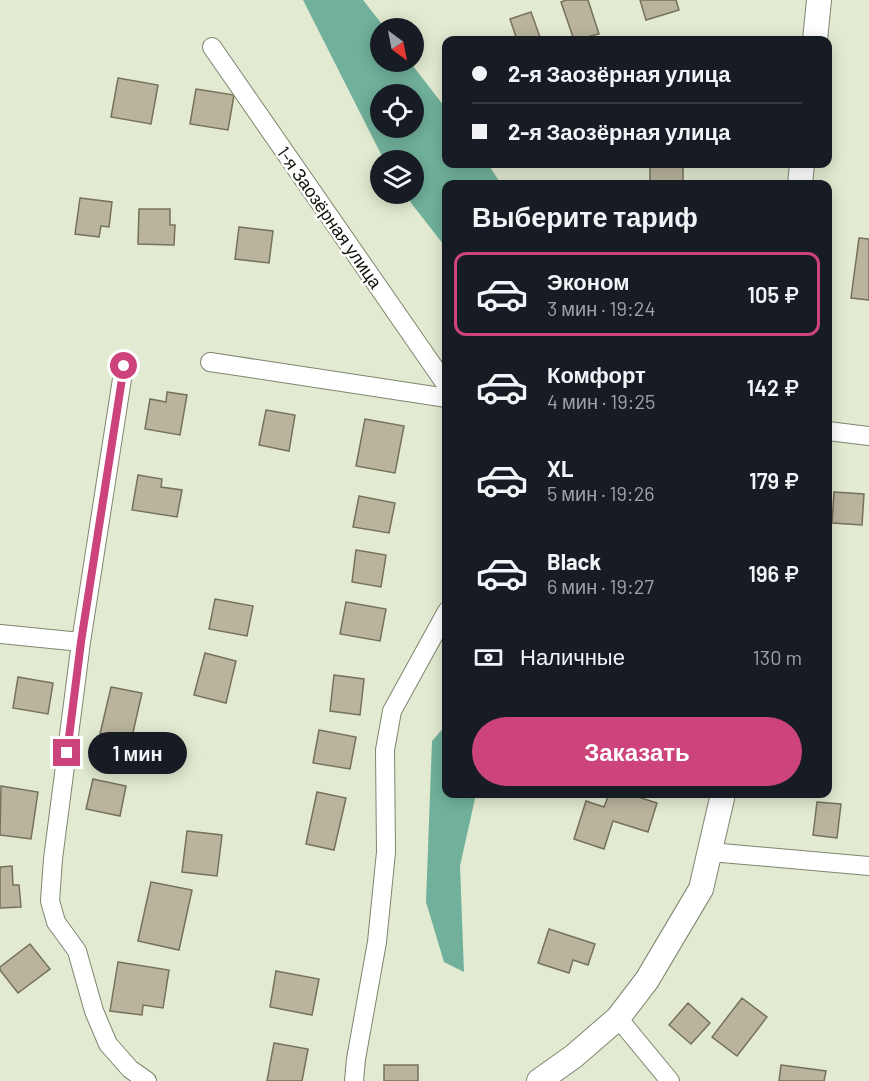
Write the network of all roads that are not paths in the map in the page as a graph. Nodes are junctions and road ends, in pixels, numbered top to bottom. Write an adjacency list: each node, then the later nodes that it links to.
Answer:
1 (819, 0): 2 (street)
2 (815, 36)
3 (212, 47): 6 (street, 1-я Заозёрная улица)
4 (210, 362): 7 (street)
5 (124, 366): 12 (street)
6 (442, 379)
7 (442, 397)
8 (832, 431): 9 (street)
9 (869, 436)
10 (442, 620): 18 (street)
11 (0, 634): 12 (street)
12 (81, 642): 17 (street)
13 (722, 798): 14 (street)
14 (710, 852): 15 (street); 16 (street)
15 (869, 866)
16 (618, 1018): 19 (street); 20 (street)
17 (147, 1081)
18 (354, 1081)
19 (539, 1081)
20 (670, 1081)

